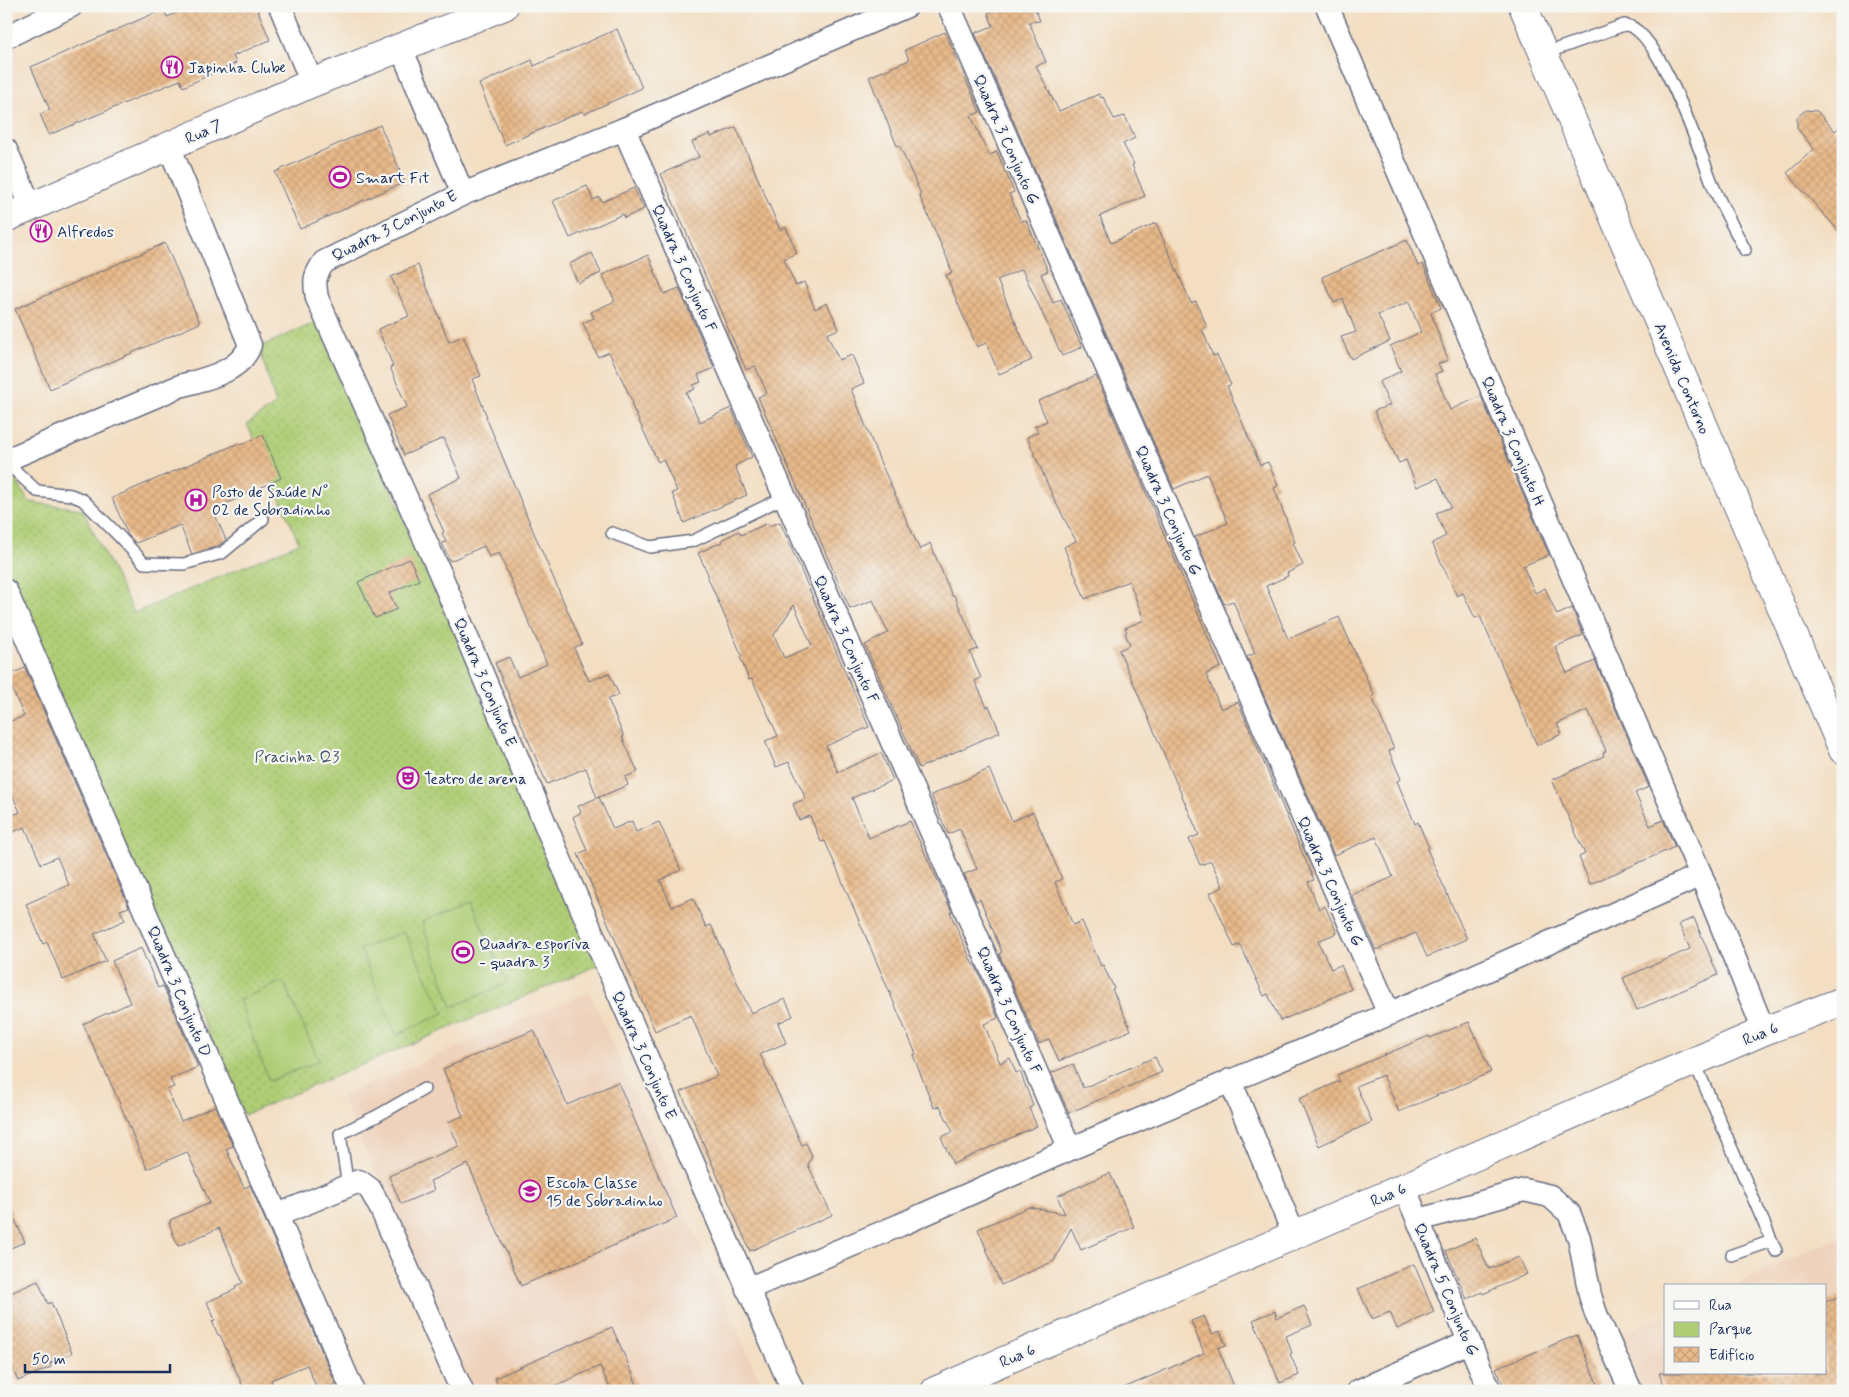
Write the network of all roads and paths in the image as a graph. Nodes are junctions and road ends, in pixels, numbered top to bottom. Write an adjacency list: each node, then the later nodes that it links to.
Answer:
1 (71, 6): 8 (street)
2 (280, 6): 11 (street)
3 (504, 6): 9 (main road)
4 (906, 6): 12 (street)
5 (949, 6): 27 (street, Quadra 3 Conjunto G)
6 (1327, 6): 25 (street, Quadra 3 Conjunto H)
7 (1523, 6): 10 (main road, Avenida Contorno)
8 (6, 37)
9 (401, 48): 11 (main road, Rua 7); 15 (street, Quadra 3 Conjunto E)
10 (1543, 54): 18 (lane); 24 (main road, Avenida Contorno)
11 (312, 83): 13 (main road, Rua 7)
12 (624, 129): 15 (street); 20 (street, Quadra 3 Conjunto F)
13 (169, 146): 16 (main road, Rua 7); 19 (street)
14 (6, 150): 16 (street)
15 (463, 194): 39 (street, Quadra 3 Conjunto E)
16 (31, 207): 17 (main road, Rua 7)
17 (6, 218)
18 (1745, 250)
19 (6, 461): 21 (lane)
20 (785, 498): 22 (lane); 32 (street, Quadra 3 Conjunto F)
21 (263, 520)
22 (612, 533)
23 (6, 591): 35 (street, Quadra 3 Conjunto D)
24 (1843, 750)
25 (1701, 875): 27 (street); 28 (street, Quadra 3 Conjunto H)
26 (1843, 1001): 28 (main road, Rua 6)
27 (1389, 1014): 30 (street)
28 (1764, 1031): 29 (main road, Rua 6)
29 (1694, 1061): 34 (main road, Rua 6); 38 (lane)
30 (1230, 1080): 32 (street); 37 (street)
31 (424, 1089): 33 (lane)
32 (1070, 1149): 39 (street)
33 (348, 1187): 35 (street); 42 (street)
34 (1404, 1187): 36 (street, Quadra 5 Conjunto G); 37 (main road, Rua 6)
35 (278, 1216): 41 (street, Quadra 3 Conjunto D)
36 (1418, 1220): 40 (street, Quadra 5 Conjunto G); 47 (street)
37 (1294, 1235): 44 (main road, Rua 6)
38 (1732, 1255)
39 (747, 1289): 43 (street, Quadra 3 Conjunto E)
40 (1469, 1342): 45 (street); 46 (street, Quadra 5 Conjunto G)
41 (353, 1391)
42 (462, 1391)
43 (793, 1391)
44 (935, 1391)
45 (1358, 1391)
46 (1490, 1391)
47 (1631, 1391)

